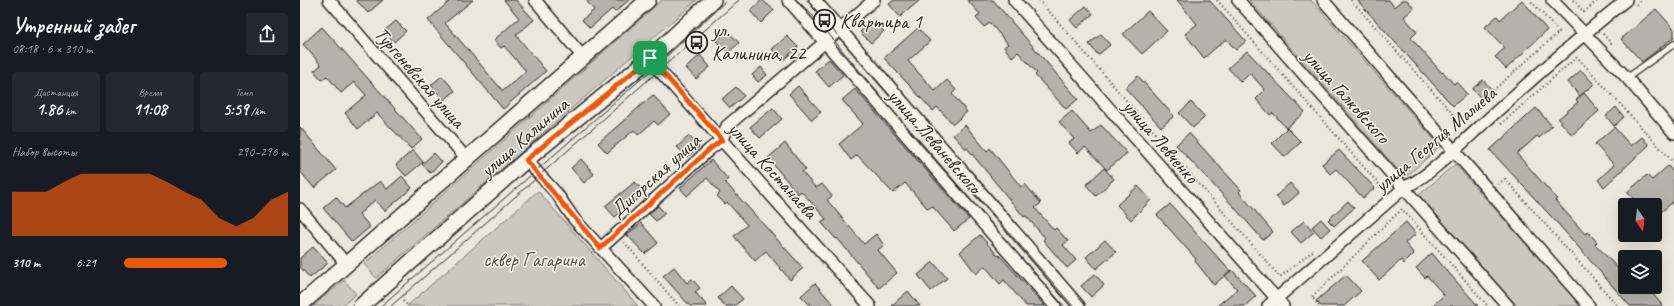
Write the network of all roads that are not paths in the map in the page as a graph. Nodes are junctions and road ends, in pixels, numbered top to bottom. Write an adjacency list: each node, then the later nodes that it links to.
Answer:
1 (329, 0): 23 (street, Тургеневская улица)
2 (535, 0): 17 (street)
3 (648, 0): 17 (main road, улица Калинина)
4 (713, 0): 18 (main road, улица Калинина)
5 (788, 0): 15 (street, улица Леваневского)
6 (815, 0): 13 (street, улица Леваневского)
7 (874, 0): 13 (street, Дигорская улица)
8 (1014, 0): 29 (street, улица Левченко)
9 (1238, 0): 25 (street, улица Галковского)
10 (1323, 0): 22 (street)
11 (1552, 0): 14 (street)
12 (1626, 0): 14 (street, улица Георгия Малиева)
13 (840, 30): 15 (street, Дигорская улица); 35 (street, улица Леваневского)
14 (1584, 34): 19 (street); 22 (street, улица Георгия Малиева)
15 (825, 42): 21 (street, Дигорская улица); 34 (street, улица Леваневского)
16 (1674, 44): 19 (lane)
17 (583, 57): 23 (main road, улица Калинина)
18 (650, 58): 21 (street, улица Костанаева); 24 (main road, улица Калинина)
19 (1627, 78): 20 (street)
20 (1674, 133)
21 (722, 140): 27 (street, Дигорская улица); 33 (street, улица Костанаева)
22 (1454, 150): 25 (street, улица Георгия Малиева); 38 (street)
23 (467, 160): 28 (main road, улица Калинина)
24 (526, 160): 27 (street); 31 (main road, улица Калинина)
25 (1404, 187): 29 (street, улица Георгия Малиева); 37 (street, улица Галковского)
26 (300, 209): 28 (street)
27 (600, 248): 32 (street)
28 (347, 265): 30 (main road, улица Калинина)
29 (1279, 302): 36 (street, улица Георгия Малиева)
30 (300, 305)
31 (361, 306)
32 (654, 306)
33 (870, 306)
34 (1055, 306)
35 (1079, 306)
36 (1268, 306)
37 (1508, 306)
38 (1589, 306)

